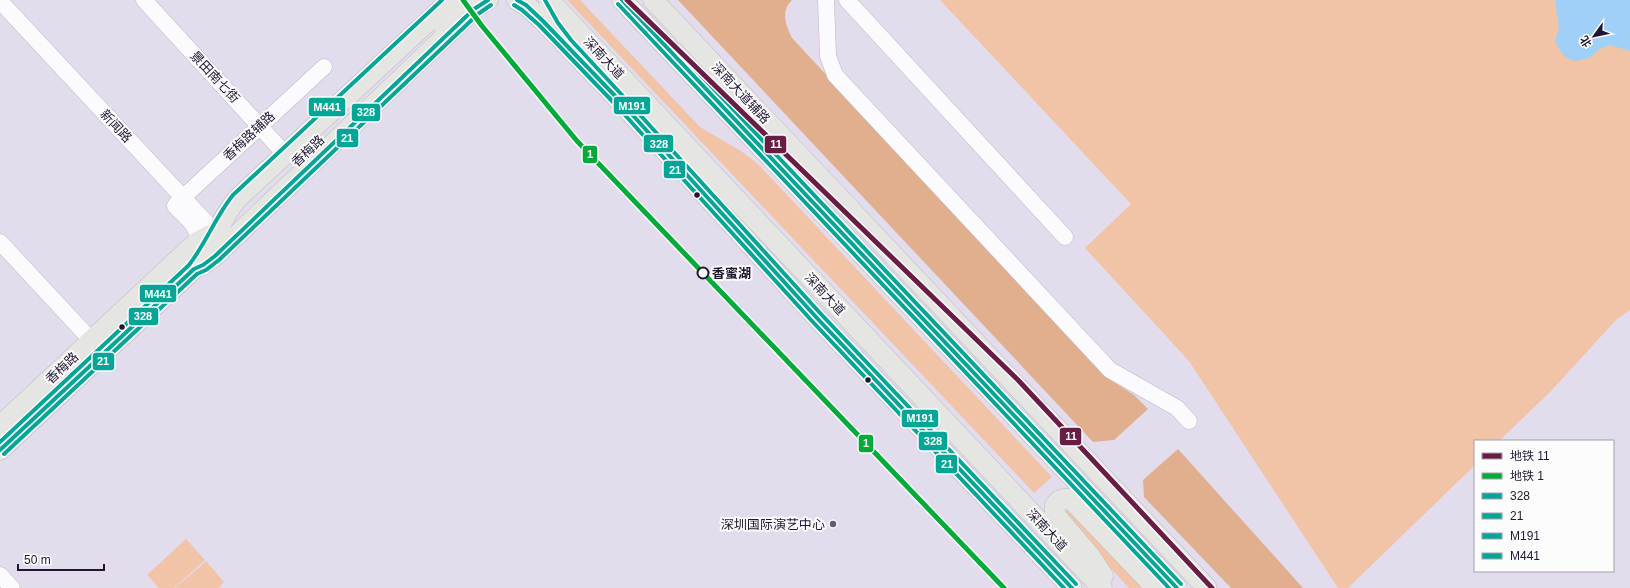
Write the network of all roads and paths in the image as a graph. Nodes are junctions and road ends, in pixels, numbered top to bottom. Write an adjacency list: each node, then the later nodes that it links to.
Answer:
1 (144, 0): 17 (street, 景田南七街)
2 (450, 0): 19 (main road, 香梅路)
3 (469, 0): 22 (main road, 香梅路)
4 (488, 0): 27 (main road)
5 (517, 0): 14 (main road)
6 (538, 0): 14 (main road)
7 (549, 0): 18 (main road, 深南大道)
8 (622, 0): 30 (main road)
9 (654, 0): 33 (main road, 深南大道辅路)
10 (826, 0): 31 (street)
11 (847, 0): 23 (street)
12 (0, 1): 20 (street, 新闻路)
13 (0, 17): 20 (street, 新闻路)
14 (566, 44): 16 (main road)
15 (324, 67): 17 (street, 香梅路辅路)
16 (618, 99): 18 (main road); 28 (main road)
17 (260, 126): 19 (street, 景田南七街); 20 (street, 香梅路辅路)
18 (675, 134): 26 (main road, 深南大道)
19 (286, 154): 22 (main road, 香梅路)
20 (179, 202): 21 (street, 新闻路); 22 (street, 新闻路)
21 (192, 224): 22 (street, 新闻路); 25 (street)
22 (215, 232): 25 (main road, 香梅路); 27 (main road, 香梅路)
23 (1065, 237)
24 (0, 242): 29 (street)
25 (194, 245): 29 (main road, 香梅路)
26 (779, 245): 28 (main road); 39 (main road, 深南大道)
27 (194, 269): 34 (main road, 香梅路)
28 (816, 317): 38 (main road)
29 (91, 340): 32 (main road, 香梅路)
30 (1011, 412): 33 (main road); 42 (main road)
31 (1189, 421)
32 (0, 426)
33 (1070, 444): 35 (main road, 深南大道辅路)
34 (0, 450)
35 (1159, 538): 43 (main road); 44 (main road, 深南大道辅路)
36 (0, 575): 37 (street)
37 (12, 588)
38 (1072, 588)
39 (1102, 588)
40 (1109, 588): 41 (main road)
41 (1156, 588)
42 (1177, 588)
43 (1189, 588)
44 (1207, 588)

